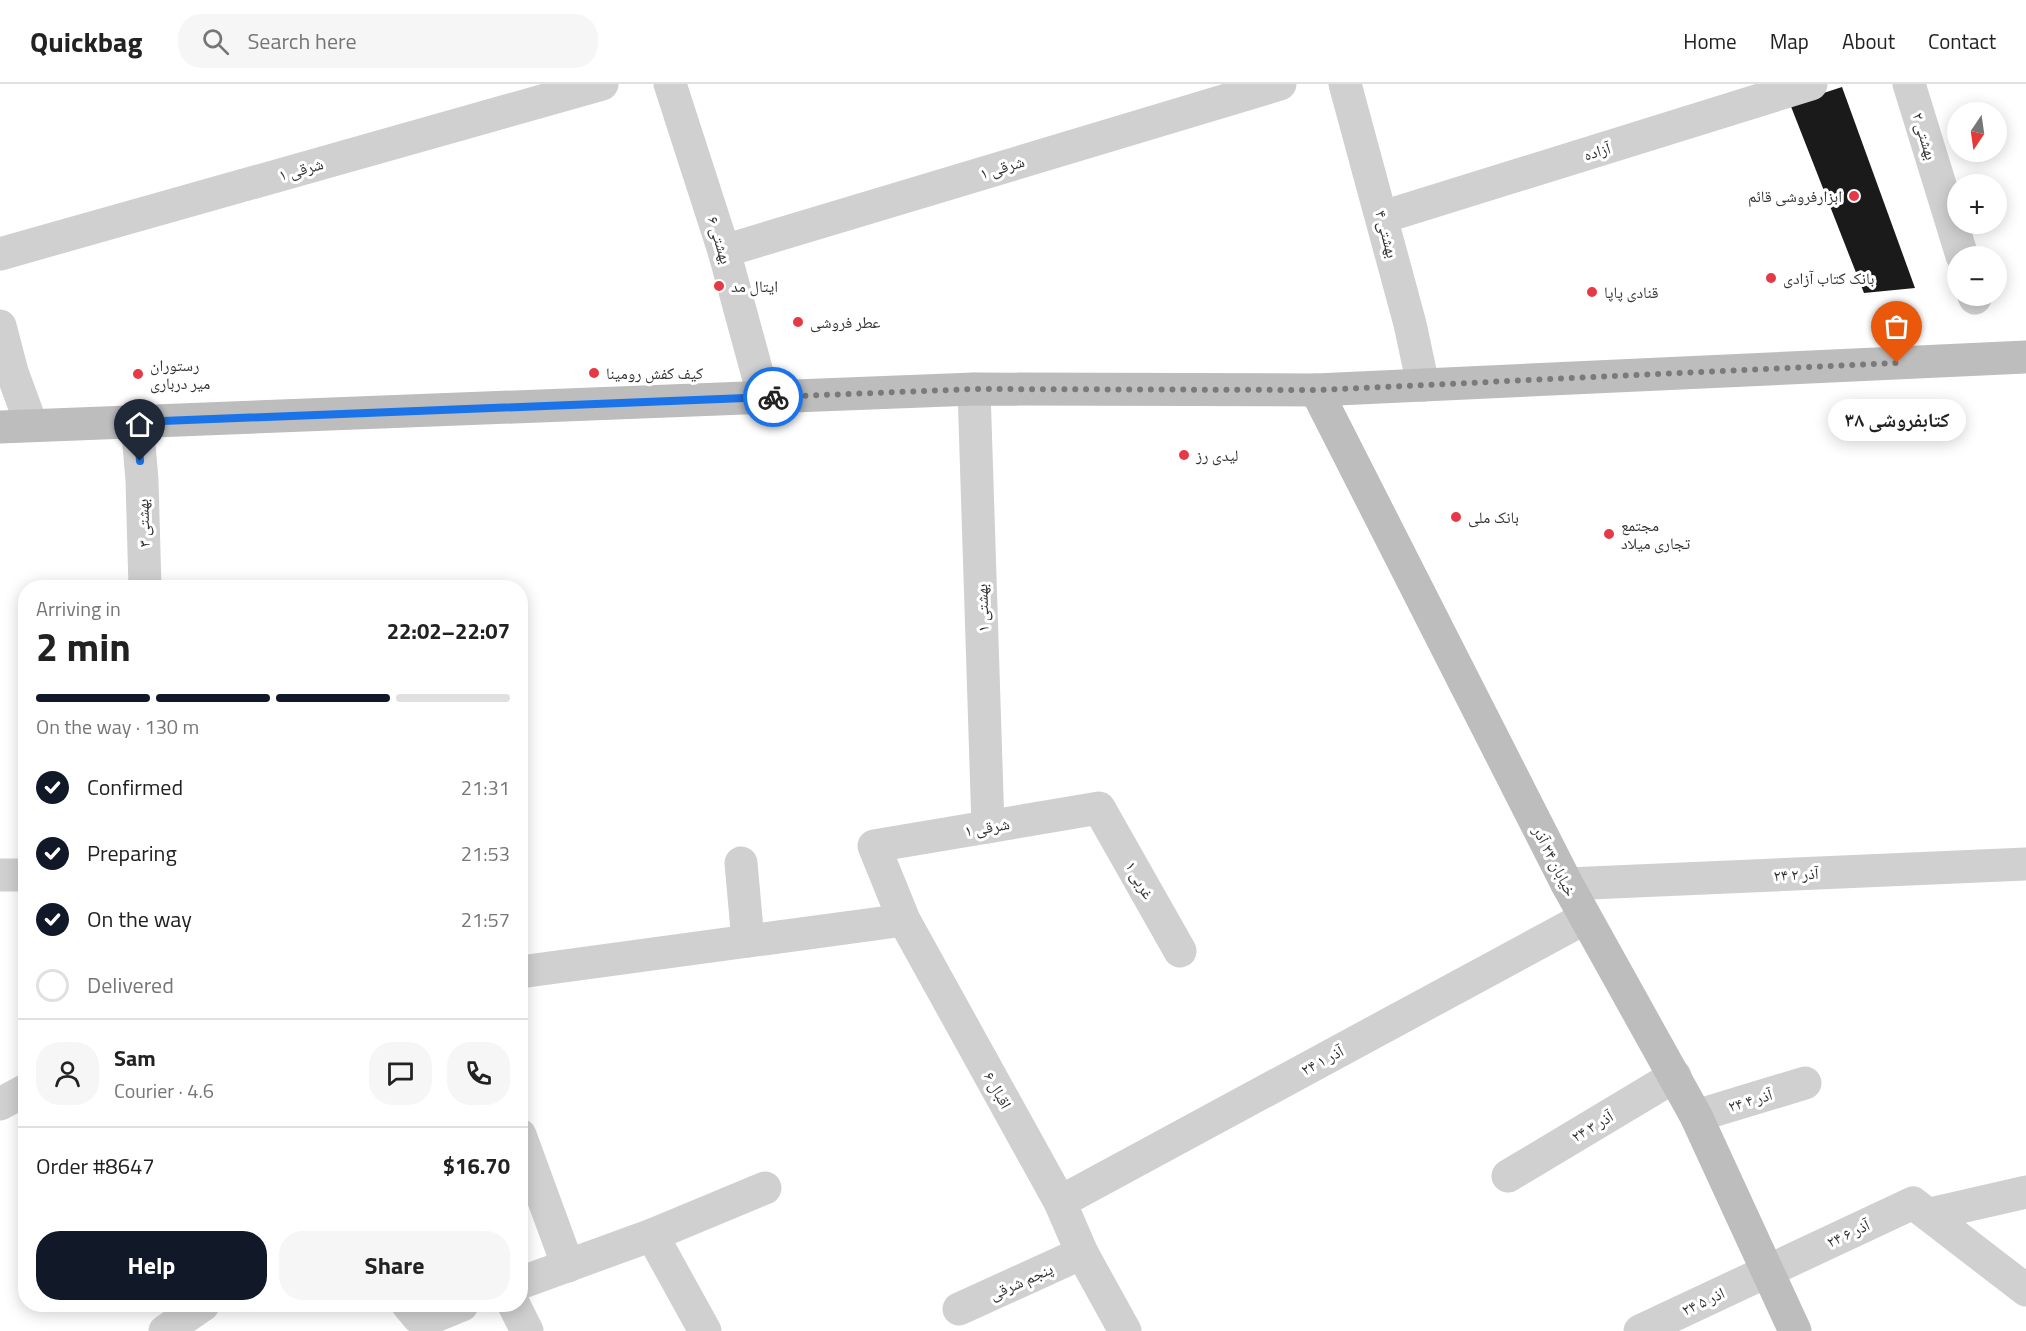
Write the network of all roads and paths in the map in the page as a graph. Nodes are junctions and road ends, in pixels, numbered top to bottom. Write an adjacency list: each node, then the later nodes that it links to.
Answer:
1 (602, 84): 10 (street, شرقی ۱)
2 (670, 84): 9 (street, بهشتی ۶)
3 (1280, 84): 9 (street, شرقی ۱)
4 (1345, 84): 7 (street, بهشتی ۴)
5 (1811, 84): 7 (street, آزاده)
6 (1909, 84): 8 (street, بهشتی ۲)
7 (1383, 217): 13 (street, بهشتی ۴)
8 (1959, 246)
9 (724, 251): 16 (street, بهشتی ۶)
10 (0, 254)
11 (0, 326): 18 (street)
12 (2026, 357): 13 (main road)
13 (1423, 385): 15 (main road)
14 (974, 389): 15 (main road); 16 (main road); 21 (street, بهشتی ۱)
15 (1316, 390): 27 (main road, خیابان ۲۴ آذر)
16 (764, 398): 17 (main road)
17 (137, 422): 18 (main road); 19 (street, بهشتی ۳)
18 (16, 426)
19 (145, 580)
20 (1099, 808): 21 (street, شرقی ۱); 31 (street, غربی ۱)
21 (988, 827): 22 (street, شرقی ۱)
22 (874, 846): 29 (street, اقبال ۶)
23 (741, 862): 30 (street)
24 (2026, 864): 27 (street, ۲۴ آذر ۲)
25 (0, 875): 26 (street)
26 (18, 875)
27 (1567, 884): 28 (main road, خیابان ۲۴ آذر)
28 (1585, 918): 33 (main road, خیابان ۲۴ آذر); 42 (street, ۲۴ آذر ۱)
29 (904, 920): 30 (street); 42 (street, اقبال ۶)
30 (748, 941): 32 (street)
31 (1180, 951)
32 (528, 971)
33 (1675, 1076): 37 (main road, خیابان ۲۴ آذر); 39 (street, ۲۴ آذر ۳)
34 (1805, 1083): 37 (street, ۲۴ آذر ۴)
35 (18, 1094): 36 (street)
36 (0, 1104)
37 (1696, 1116): 47 (main road, خیابان ۲۴ آذر)
38 (528, 1157): 46 (street)
39 (1508, 1176)
40 (765, 1188): 44 (street)
41 (2026, 1192): 43 (street)
42 (1060, 1202): 45 (street, اقبال ۶)
43 (1930, 1214): 47 (street, ۲۴ آذر ۶); 49 (street)
44 (652, 1234): 46 (street); 57 (street)
45 (1082, 1253): 50 (street, پنجم شرقی); 58 (street, اقبال ۶)
46 (568, 1266): 48 (street)
47 (1766, 1272): 59 (street, ۲۴ اذر ۵); 60 (main road, خیابان ۲۴ آذر)
48 (528, 1280)
49 (2026, 1290)
50 (959, 1309)
51 (193, 1312): 55 (street)
52 (415, 1312): 53 (street)
53 (444, 1312)
54 (518, 1312): 56 (street)
55 (165, 1331)
56 (527, 1331)
57 (705, 1331)
58 (1125, 1331)
59 (1640, 1331)
60 (1795, 1331)

